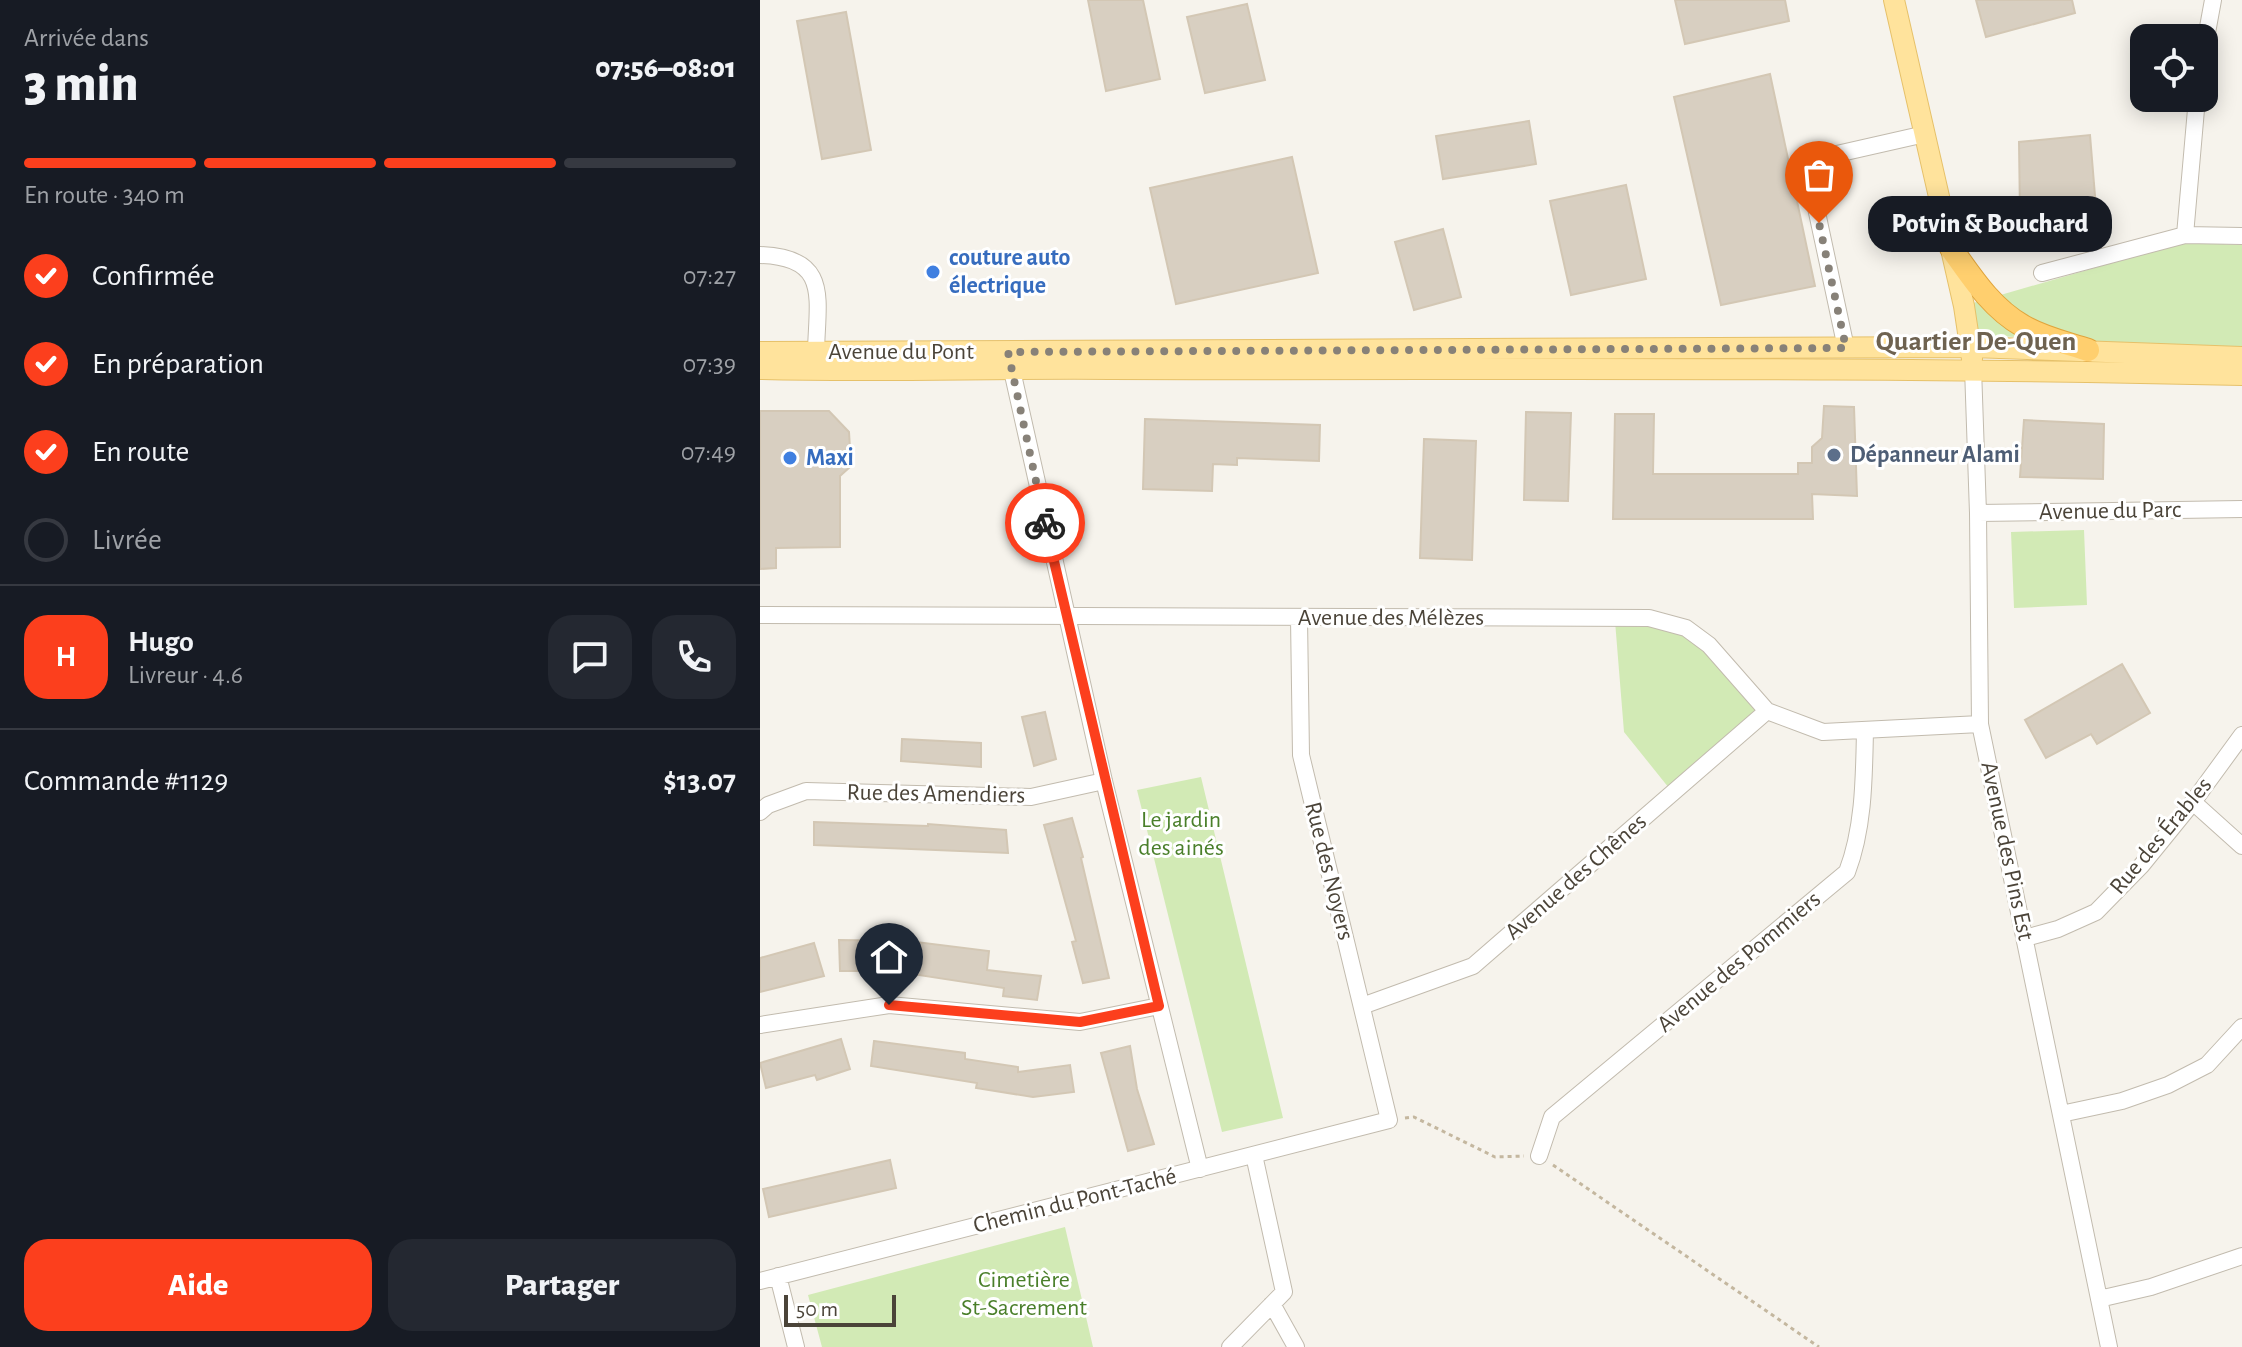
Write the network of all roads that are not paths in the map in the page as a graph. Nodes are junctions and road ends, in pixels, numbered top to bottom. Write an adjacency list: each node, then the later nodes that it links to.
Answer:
1 (1894, 0): 5 (main road, Avenue des Pins Est)
2 (2213, 0): 3 (street)
3 (2209, 24)
4 (2196, 112): 6 (street)
5 (1925, 134): 8 (main road, Avenue des Pins Est); 12 (street)
6 (2185, 235): 7 (street); 10 (street)
7 (2242, 236)
8 (1951, 248): 11 (main road, Avenue des Pins Est); 13 (highway)
9 (760, 255): 15 (street)
10 (2042, 273)
11 (1972, 347): 12 (main road, Avenue du Pont); 13 (main road, Avenue du Pont); 18 (main road, Avenue des Pins Est)
12 (1846, 348): 17 (main road, Avenue du Pont)
13 (2088, 350): 16 (main road, Avenue du Pont)
14 (760, 352): 15 (main road, Avenue du Pont)
15 (816, 352): 17 (main road, Avenue du Pont)
16 (2242, 357)
17 (1009, 360): 18 (main road, Avenue du Pont); 19 (main road, Avenue du Pont); 24 (street)
18 (1973, 368): 20 (main road, Avenue du Pont); 22 (street, Avenue des Pins Est)
19 (760, 369)
20 (2242, 375)
21 (2242, 509): 22 (street, Avenue du Parc)
22 (1978, 513): 27 (street, Avenue des Pins Est)
23 (760, 615): 24 (street, Avenue des Mélèzes)
24 (1066, 617): 25 (street, Avenue des Mélèzes); 30 (street)
25 (1299, 618): 26 (street, Avenue des Mélèzes); 36 (street, Rue des Noyers)
26 (1767, 711): 28 (street, Avenue des Mélèzes); 36 (street, Avenue des Chênes)
27 (1980, 724): 28 (street, Avenue des Mélèzes); 34 (street, Avenue des Pins Est)
28 (1865, 730): 42 (street, Avenue des Pommiers)
29 (2242, 735): 31 (street, Rue des Érables)
30 (1104, 781): 32 (street, Rue des Amendiers); 35 (street)
31 (2193, 802): 33 (street); 34 (street, Rue des Érables)
32 (764, 808)
33 (2242, 846)
34 (2025, 938): 39 (street, Avenue des Pins Est)
35 (1159, 1006): 37 (street); 43 (street)
36 (1362, 1006): 40 (street, Rue des Noyers)
37 (760, 1025)
38 (2242, 1027): 39 (street)
39 (2061, 1114): 47 (street, Avenue des Pins Est)
40 (1389, 1120): 41 (street, Chemin du Pont-Taché)
41 (1254, 1155): 43 (street, Chemin du Pont-Taché); 48 (street)
42 (1539, 1156)
43 (1200, 1169): 45 (street, Chemin du Pont-Taché)
44 (2242, 1256): 47 (street)
45 (778, 1276): 46 (street, Chemin du Pont-Taché); 49 (street)
46 (760, 1281)
47 (2099, 1299): 52 (street, Avenue des Pins Est)
48 (1272, 1304): 50 (street); 51 (street)
49 (796, 1347)
50 (1230, 1347)
51 (1296, 1347)
52 (2109, 1347)

